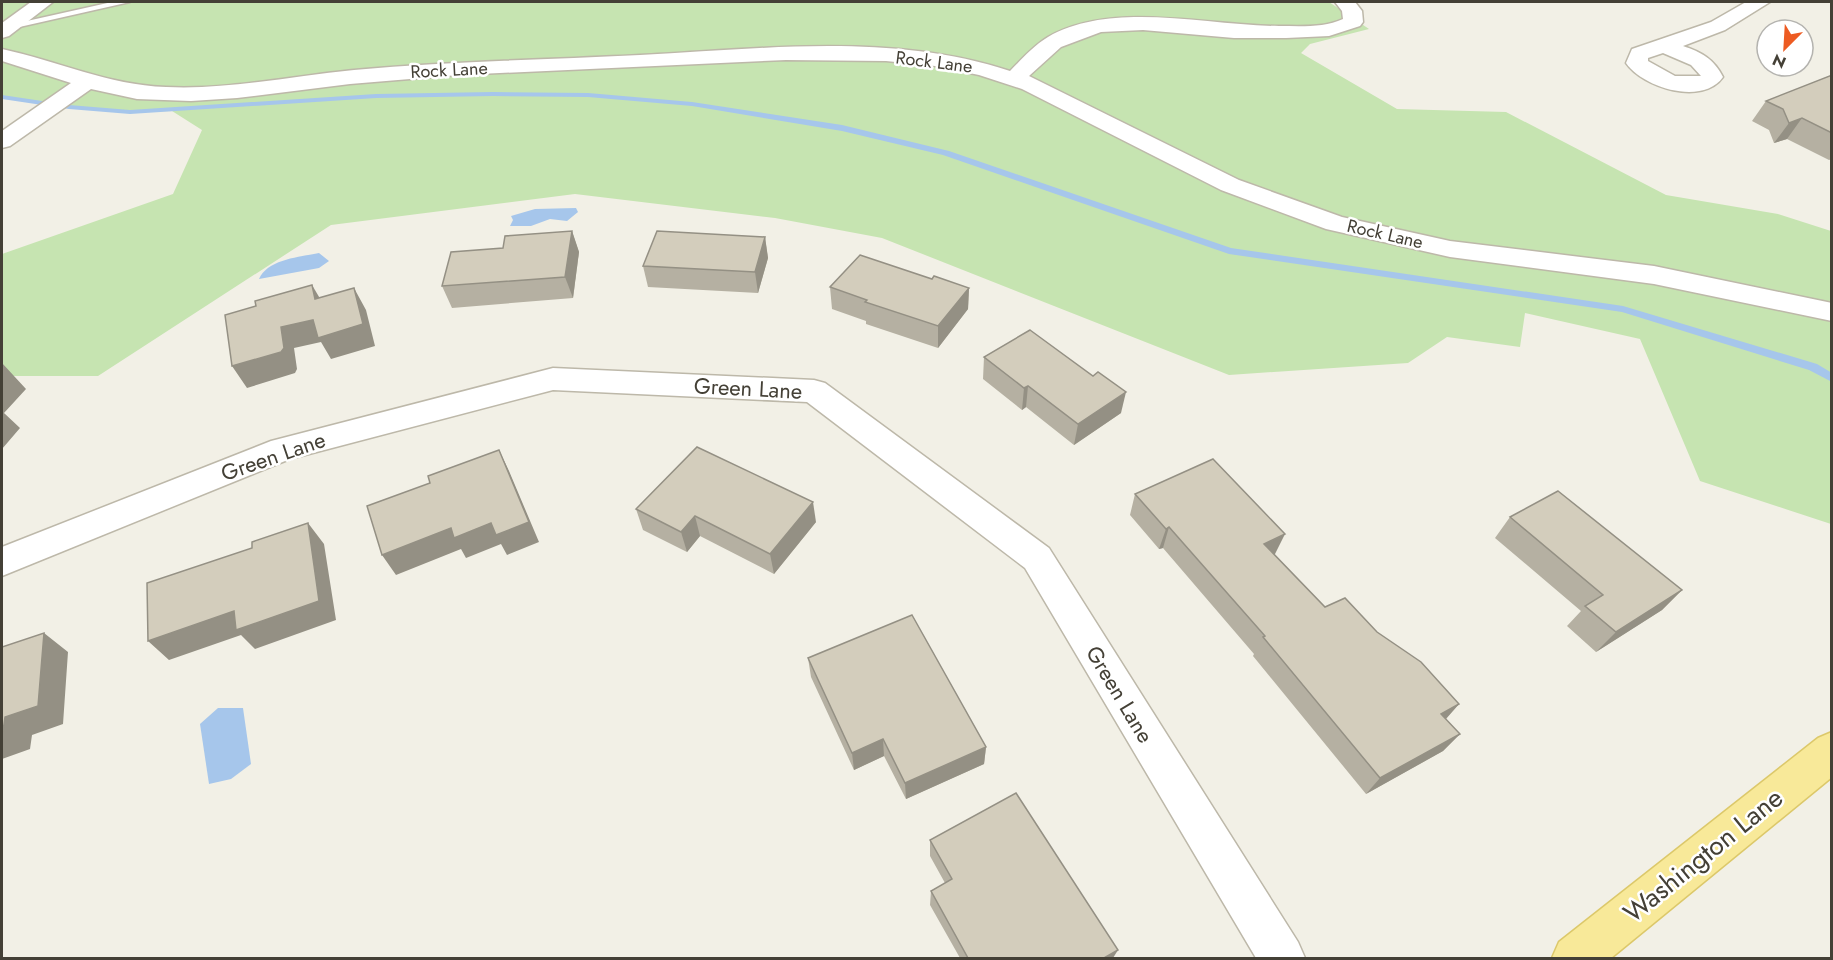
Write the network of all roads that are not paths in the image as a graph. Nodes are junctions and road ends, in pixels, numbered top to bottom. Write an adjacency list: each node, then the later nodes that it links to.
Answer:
1 (44, 2): 5 (street)
2 (125, 2): 5 (lane)
3 (1345, 2): 8 (street)
4 (1760, 2): 6 (street)
5 (8, 29)
6 (1663, 46)
7 (2, 55): 9 (street, Rock Lane)
8 (1015, 78): 9 (street, Rock Lane); 11 (street, Rock Lane)
9 (81, 86): 10 (street)
10 (10, 135)
11 (1832, 312)
12 (2, 562): 14 (street, Green Lane)
13 (1832, 751): 15 (main road, Washington Lane)
14 (1282, 958)
15 (1575, 958)

